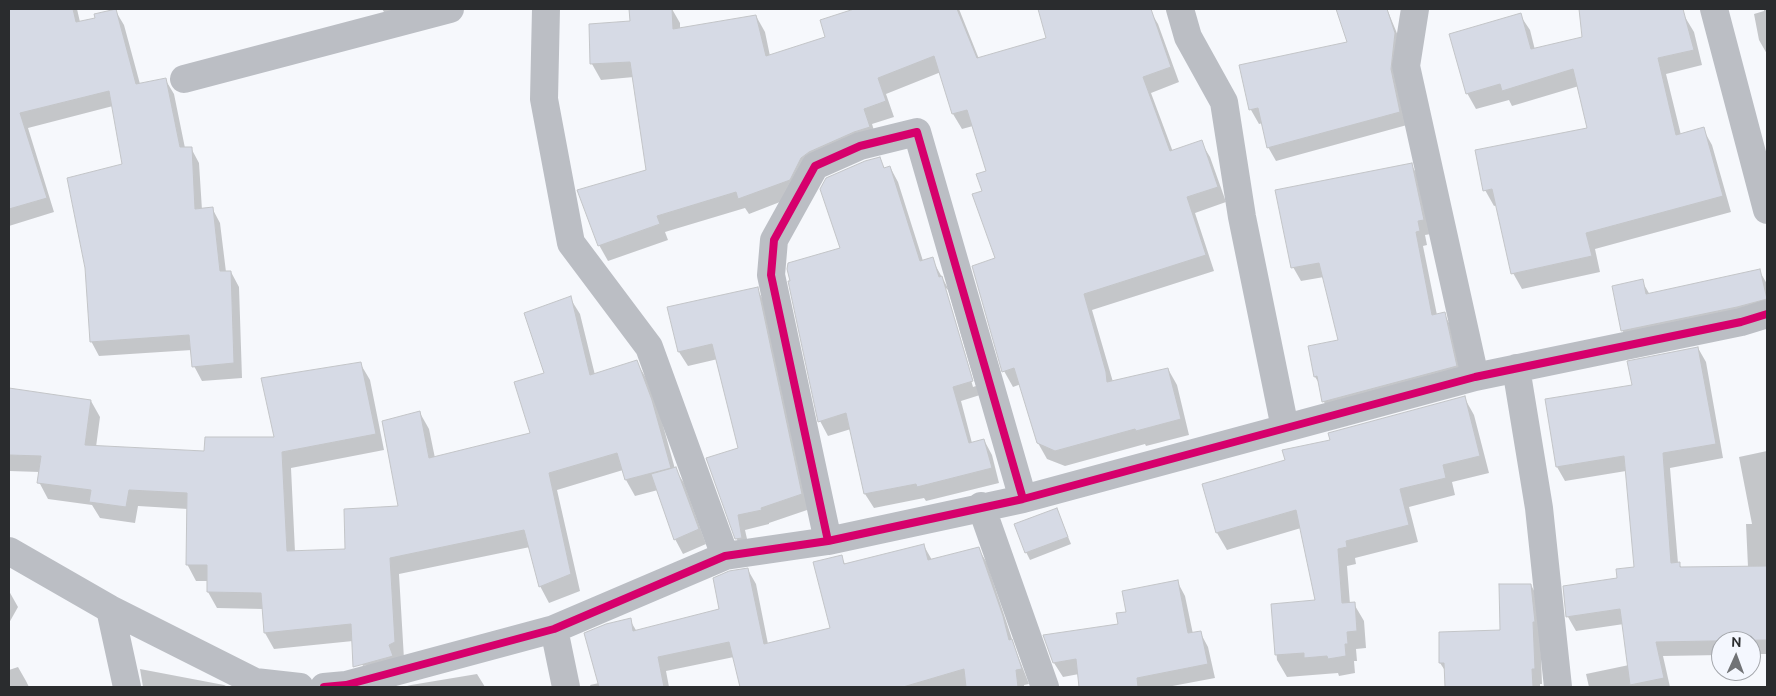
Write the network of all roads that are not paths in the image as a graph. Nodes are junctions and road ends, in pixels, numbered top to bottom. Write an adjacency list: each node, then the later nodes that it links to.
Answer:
1 (450, 9): 6 (street)
2 (546, 9): 16 (street)
3 (1180, 9): 11 (street)
4 (1415, 9): 10 (street)
5 (1714, 9): 7 (street)
6 (184, 79)
7 (1767, 210)
8 (1767, 314): 9 (street)
9 (1516, 368): 10 (street); 24 (street)
10 (1475, 377): 11 (street)
11 (1285, 428): 12 (street)
12 (1023, 498): 13 (street); 14 (street)
13 (981, 506): 14 (street); 23 (street)
14 (828, 541): 16 (street)
15 (9, 551): 17 (street)
16 (726, 556): 18 (street)
17 (110, 609): 19 (street); 20 (street)
18 (554, 629): 21 (street); 22 (street)
19 (127, 687)
20 (300, 687)
21 (324, 687)
22 (566, 687)
23 (1045, 687)
24 (1558, 687)

